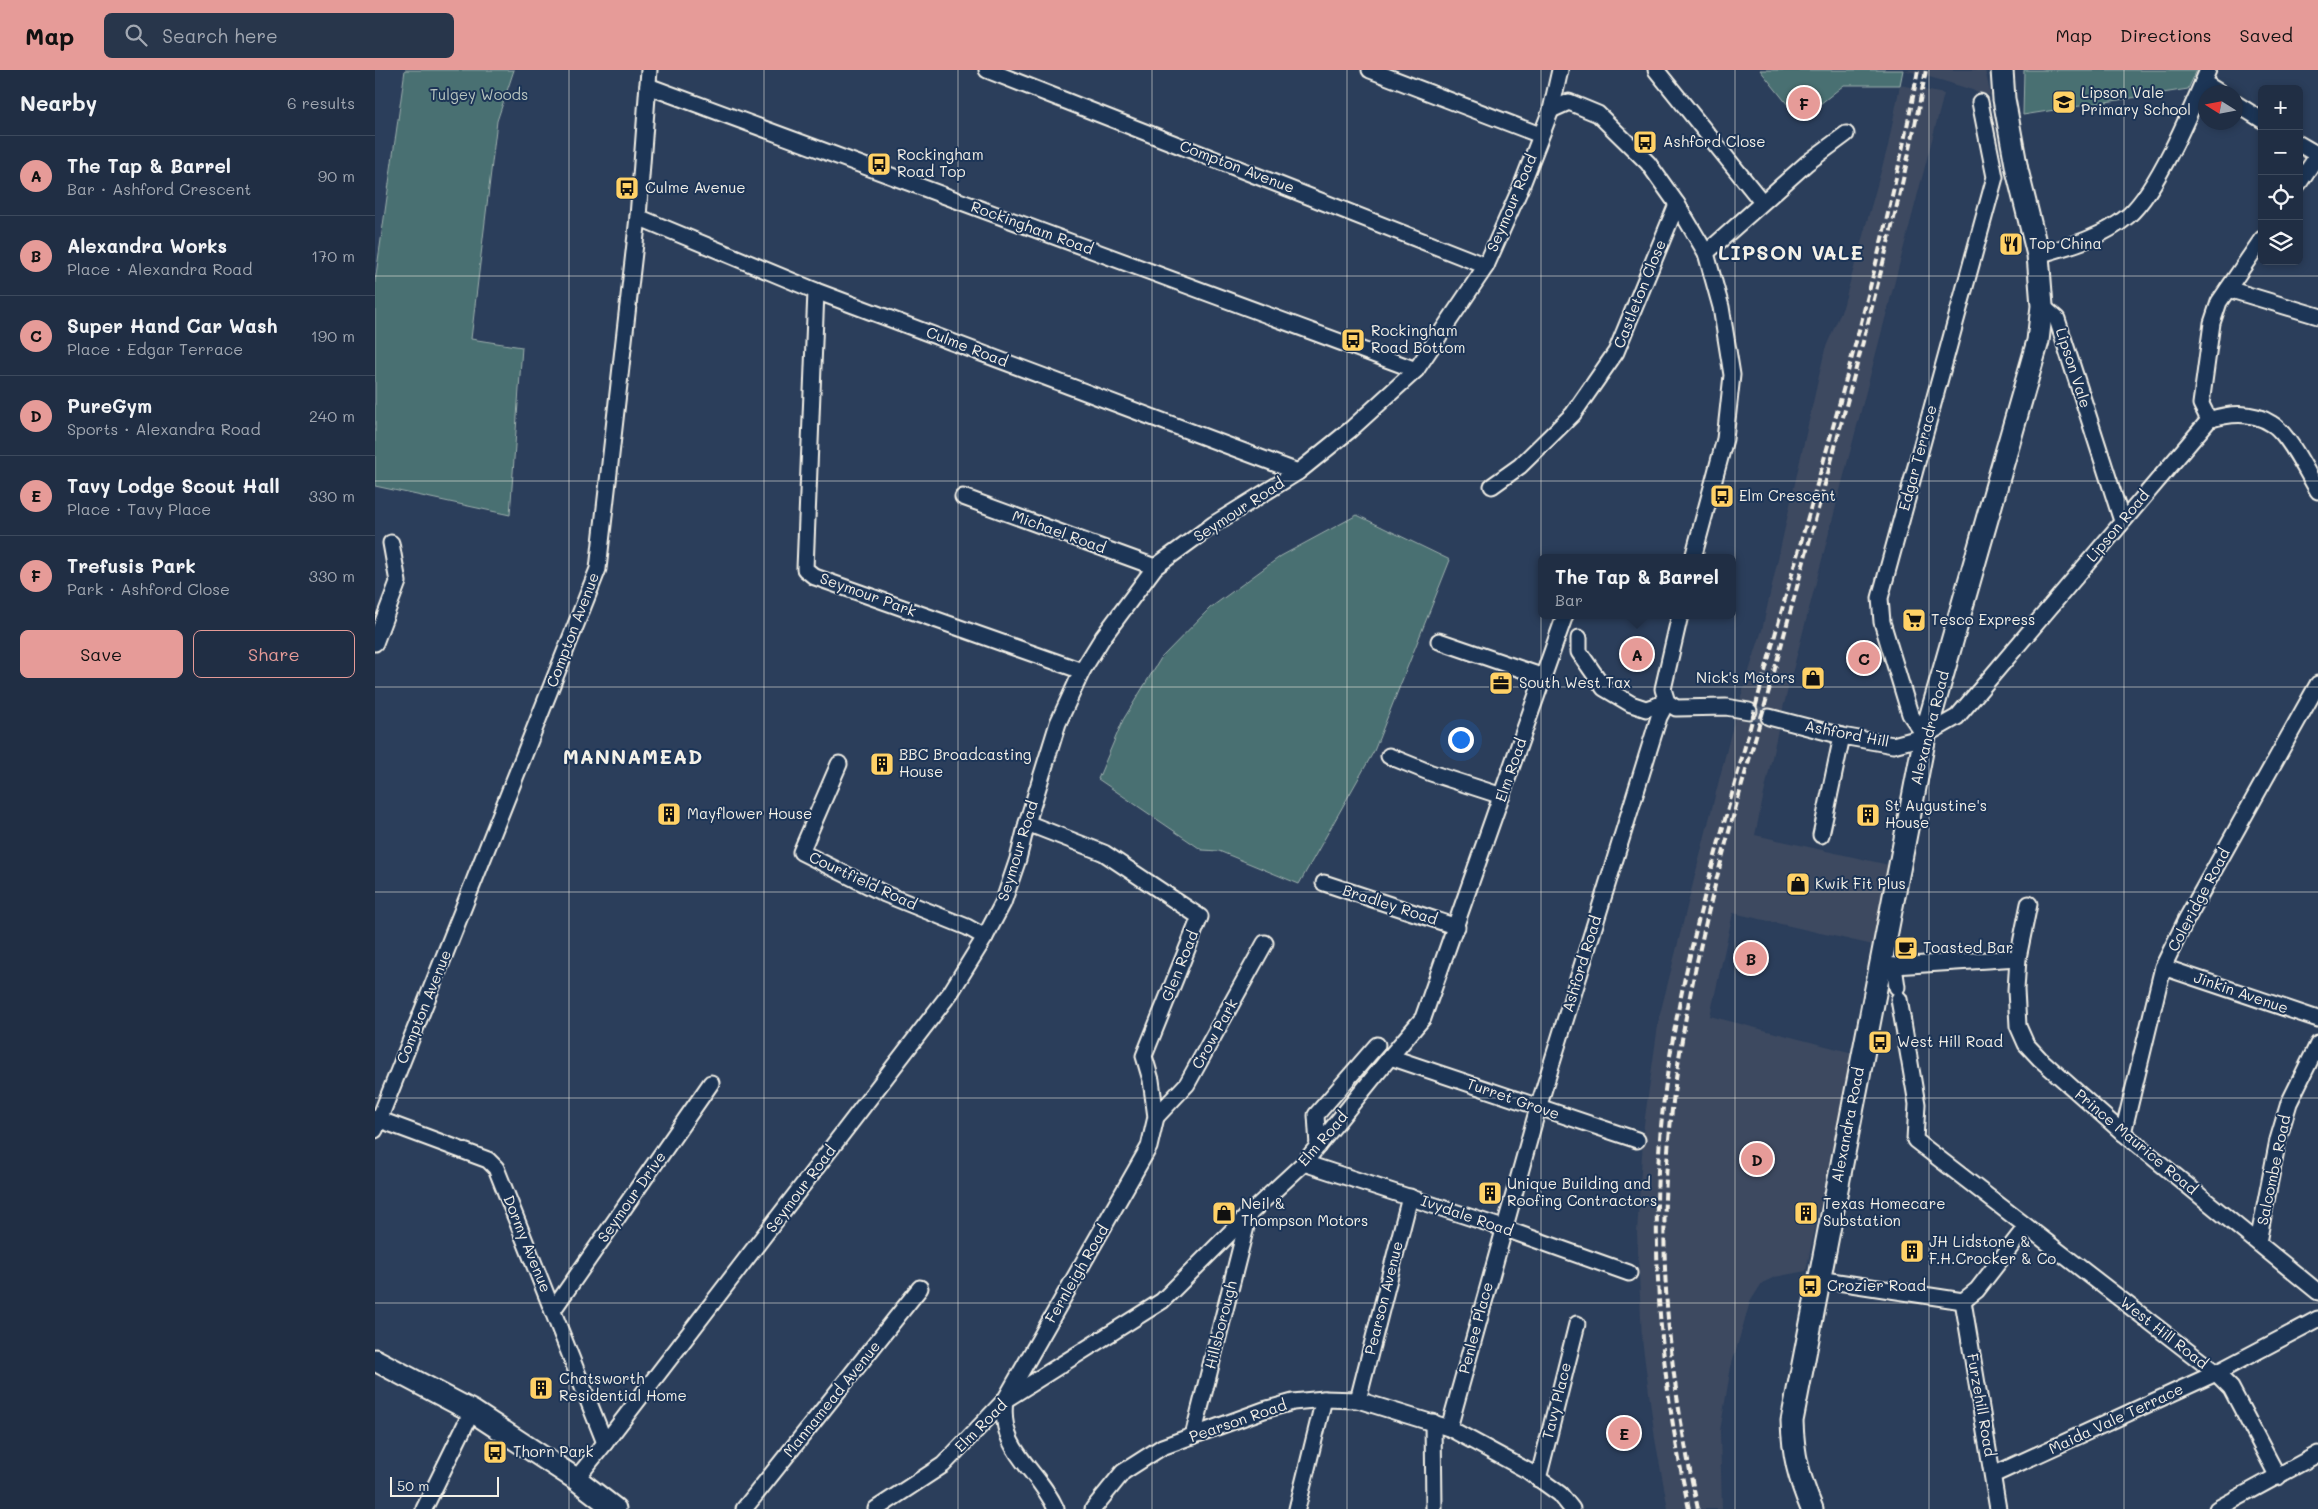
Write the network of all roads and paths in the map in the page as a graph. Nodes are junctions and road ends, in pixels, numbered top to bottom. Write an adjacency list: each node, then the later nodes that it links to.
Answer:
1 (649, 70): 8 (street, Compton Avenue)
2 (987, 70): 26 (street, Compton Avenue)
3 (1370, 70): 14 (street)
4 (1560, 70): 11 (street, Seymour Road)
5 (1656, 70): 20 (street)
6 (2002, 70): 17 (main road)
7 (2206, 76): 25 (street)
8 (648, 86): 22 (street, Compton Avenue); 31 (street, Rockingham Road)
9 (1980, 102): 18 (street, Edgar Terrace)
10 (2243, 108): 12 (street)
11 (1551, 110): 14 (street, Seymour Road); 21 (street)
12 (2258, 117)
13 (1847, 134): 20 (street)
14 (1540, 136): 26 (street, Seymour Road)
15 (2303, 146): 16 (street)
16 (2318, 155): 19 (street)
17 (2017, 170): 18 (street); 25 (main road)
18 (1995, 177): 53 (street, Edgar Terrace)
19 (2303, 177)
20 (1762, 202): 24 (street)
21 (1677, 204): 24 (street); 34 (street, Castleton Close)
22 (638, 217): 28 (street, Culme Road); 74 (street, Compton Avenue)
23 (2258, 245): 27 (street)
24 (1706, 253): 39 (street)
25 (2037, 255): 29 (main road)
26 (1485, 266): 31 (street, Seymour Road)
27 (2228, 289): 30 (street); 32 (street)
28 (816, 291): 33 (street, Culme Road); 46 (street, Seymour Park)
29 (2042, 306): 37 (street, Lipson Vale); 53 (main road, Alexandra Road)
30 (2318, 316)
31 (1416, 370): 33 (street, Seymour Road)
32 (2209, 420): 35 (street); 37 (street, Lipson Road)
33 (1298, 472): 40 (street, Seymour Road)
34 (1492, 486)
35 (2318, 491)
36 (963, 497): 40 (street, Michael Road)
37 (2122, 521): 53 (street, Lipson Road)
38 (391, 544): 45 (street)
39 (1694, 554)
40 (1155, 567): 46 (street, Seymour Road)
41 (1564, 619): 47 (street, Elm Road)
42 (1679, 619): 49 (street)
43 (1579, 638): 49 (street)
44 (1439, 641): 47 (street)
45 (375, 643)
46 (1081, 671): 57 (street, Seymour Road)
47 (1544, 677): 56 (street, Elm Road)
48 (2318, 684): 66 (street, Coleridge Road)
49 (1667, 702): 50 (street); 72 (street, Ashford Road)
50 (1749, 711)
51 (1769, 717): 52 (street, Ashford Hill)
52 (1842, 736): 53 (street, Ashford Hill); 58 (street)
53 (1925, 736): 65 (main road, Alexandra Road)
54 (1389, 756): 56 (street)
55 (839, 764): 62 (street, Courtfield Road)
56 (1502, 796): 61 (street, Elm Road)
57 (1027, 823): 62 (street, Seymour Road); 73 (street, Glen Road)
58 (1821, 835)
59 (1324, 883): 61 (street, Bradley Road)
60 (2029, 904): 64 (street, Prince Maurice Road)
61 (1457, 926): 70 (street, Elm Road)
62 (985, 936): 102 (street, Seymour Road)
63 (1265, 943): 73 (street, Crow Park)
64 (2018, 958): 65 (street); 75 (street, Prince Maurice Road)
65 (1887, 965): 83 (street, West Hill Road); 86 (main road, Alexandra Road)
66 (2163, 966): 67 (street, Jinkin Avenue); 75 (street, Coleridge Road)
67 (2318, 1019)
68 (2318, 1044): 84 (street, Salcombe Road)
69 (1377, 1045): 77 (street)
70 (1390, 1057): 72 (street, Turret Grove); 77 (street, Elm Road)
71 (711, 1083): 90 (street, Seymour Drive)
72 (1537, 1108): 76 (street, Turret Grove); 82 (street, Ashford Road)
73 (1156, 1117): 78 (street, Glen Road)
74 (376, 1123): 90 (street, Dormy Avenue)
75 (2123, 1133): 84 (street, Prince Maurice Road)
76 (1637, 1140)
77 (1318, 1146): 79 (street, Elm Road)
78 (1149, 1147): 96 (street, Fernleigh Road)
79 (1304, 1163): 80 (street, Ivydale Road); 81 (street, Elm Road)
80 (1410, 1197): 82 (street, Ivydale Road); 97 (street, Pearson Avenue)
81 (1249, 1213): 96 (street, Elm Road); 101 (street, Hillsborough)
82 (1503, 1228): 85 (street, Ivydale Road); 100 (street, Penlee Place)
83 (2025, 1228): 89 (street); 94 (street, West Hill Road)
84 (2258, 1242): 88 (street, Prince Maurice Road)
85 (1629, 1273)
86 (1818, 1279): 89 (street); 117 (main road, Alexandra Road)
87 (920, 1288): 111 (street, Mannamead Avenue)
88 (2318, 1292)
89 (1963, 1301): 104 (street, Furzehill Road)
90 (553, 1310): 102 (street, Dormy Avenue)
91 (2318, 1319): 94 (street, Maida Vale Terrace)
92 (1577, 1324): 107 (street, Tavy Place)
93 (375, 1360): 98 (main road)
94 (2216, 1373): 104 (street, Maida Vale Terrace); 105 (street, West Hill Road)
95 (1324, 1399): 97 (street, Pearson Road); 101 (street, Pearson Road); 114 (street)
96 (1005, 1400): 112 (street, Elm Road); 113 (street)
97 (1358, 1400): 99 (street, Pearson Road)
98 (472, 1411): 106 (main road); 109 (street)
99 (1433, 1422): 100 (street, Pearson Road); 115 (street)
100 (1449, 1428): 107 (street, Pearson Road)
101 (1193, 1436): 108 (street, Pearson Road)
102 (605, 1443): 106 (street, Seymour Road)
103 (2318, 1454): 105 (street)
104 (1993, 1476): 118 (street, Furzehill Road)
105 (2278, 1478): 119 (street)
106 (576, 1479): 110 (main road)
107 (1538, 1479): 116 (street, Pearson Road)
108 (1094, 1507)
109 (424, 1509)
110 (615, 1509)
111 (744, 1509)
112 (877, 1509)
113 (1056, 1509)
114 (1297, 1509)
115 (1434, 1509)
116 (1572, 1509)
117 (1811, 1509)
118 (1998, 1509)
119 (2217, 1509)

